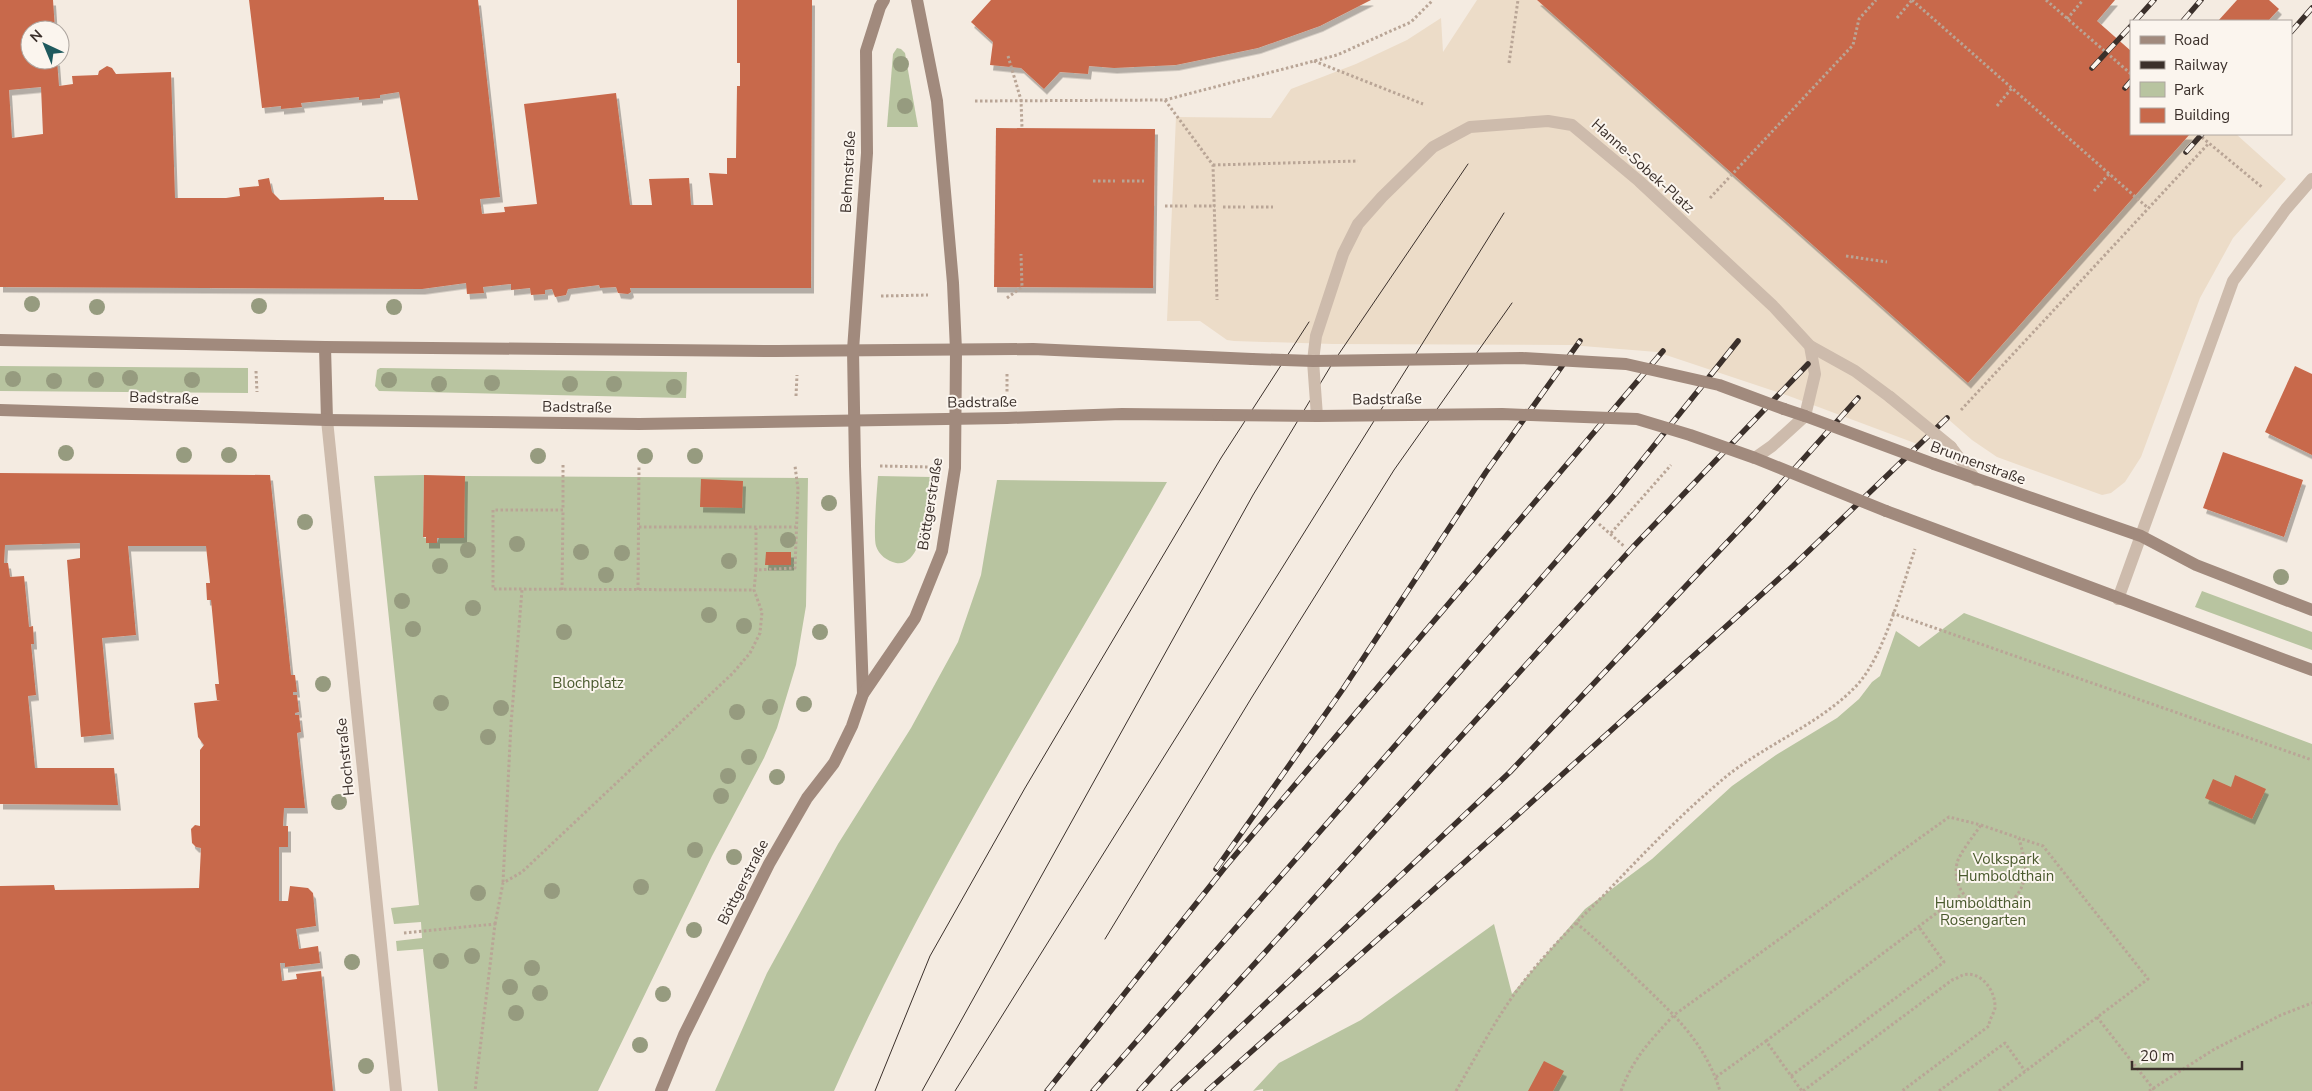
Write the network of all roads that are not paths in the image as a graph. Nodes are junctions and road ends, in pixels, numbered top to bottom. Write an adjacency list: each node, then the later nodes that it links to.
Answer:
1 (884, 0): 7 (main road, Behmstraße)
2 (917, 0): 8 (main road)
3 (2312, 179): 18 (street)
4 (0, 340): 6 (main road)
5 (1810, 346): 9 (street, Hanne-Sobek-Platz); 12 (street); 17 (street, bridge)
6 (325, 347): 7 (main road); 14 (main road)
7 (853, 350): 8 (main road); 15 (main road, Behmstraße)
8 (956, 350): 9 (main road, bridge); 13 (main road, Böttgerstraße)
9 (1314, 360): 11 (street, Hanne-Sobek-Platz, bridge); 12 (main road, Brunnenstraße, bridge)
10 (0, 410): 14 (main road, Badstraße)
11 (1317, 416): 13 (main road, Badstraße, bridge); 16 (main road, Badstraße, bridge)
12 (1805, 416): 16 (street); 17 (main road, Brunnenstraße, bridge)
13 (954, 419): 15 (main road, Badstraße); 22 (main road, Böttgerstraße)
14 (327, 420): 15 (main road, Badstraße); 23 (street, Hochstraße)
15 (855, 421): 22 (main road, Böttgerstraße)
16 (1755, 458): 19 (main road, bridge)
17 (1976, 480): 18 (main road, Brunnenstraße)
18 (2142, 536): 19 (street); 20 (main road, Brunnenstraße)
19 (2118, 599): 21 (main road)
20 (2312, 610)
21 (2312, 670)
22 (863, 694): 24 (main road, Böttgerstraße)
23 (396, 1091)
24 (661, 1091)

